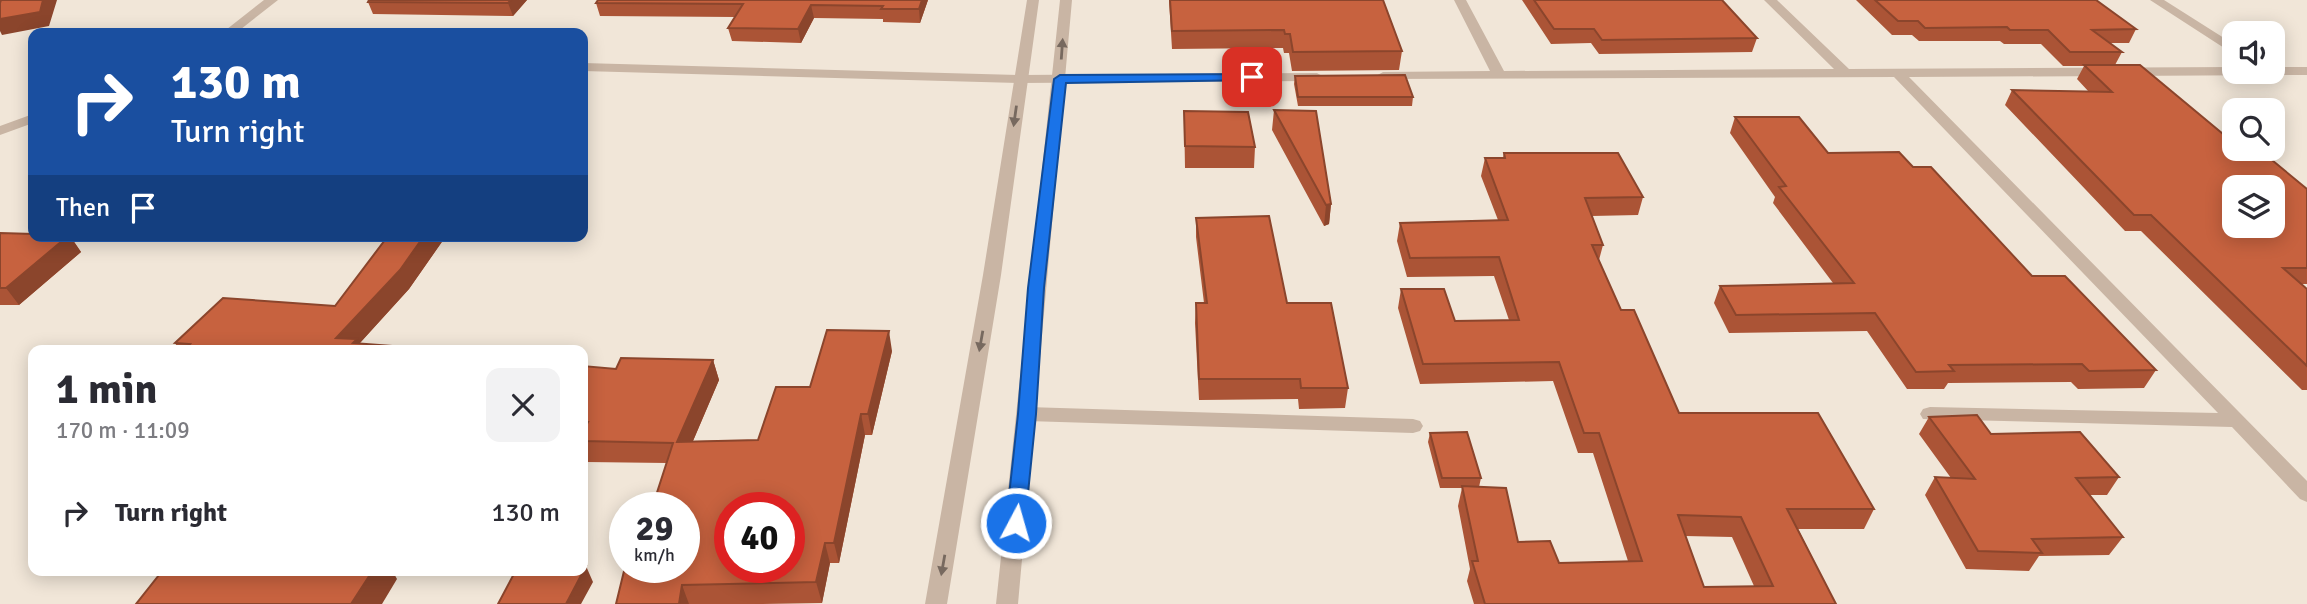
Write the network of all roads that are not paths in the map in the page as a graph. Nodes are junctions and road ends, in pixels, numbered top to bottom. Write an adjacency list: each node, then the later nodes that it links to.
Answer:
1 (272, 0): 7 (street)
2 (1033, 0): 18 (street)
3 (1066, 0): 19 (street, one-way to 3)
4 (1460, 0): 15 (street)
5 (1770, 0): 14 (street)
6 (2156, 0): 8 (street)
7 (235, 28)
8 (2222, 43)
9 (588, 68): 18 (street)
10 (2307, 71): 12 (street)
11 (2222, 72): 13 (street)
12 (2285, 72)
13 (1897, 73): 14 (street); 24 (street)
14 (1846, 74): 15 (street)
15 (1499, 75): 16 (street)
16 (1362, 76)
17 (1334, 77): 19 (street)
18 (1020, 79): 19 (street); 27 (street, one-way to 27)
19 (1060, 79): 22 (street)
20 (28, 120): 21 (street)
21 (0, 131)
22 (1027, 414): 25 (street); 28 (street)
23 (1930, 414): 24 (street)
24 (2238, 419): 26 (street)
25 (1413, 426)
26 (2307, 494)
27 (936, 604)
28 (1007, 604)

